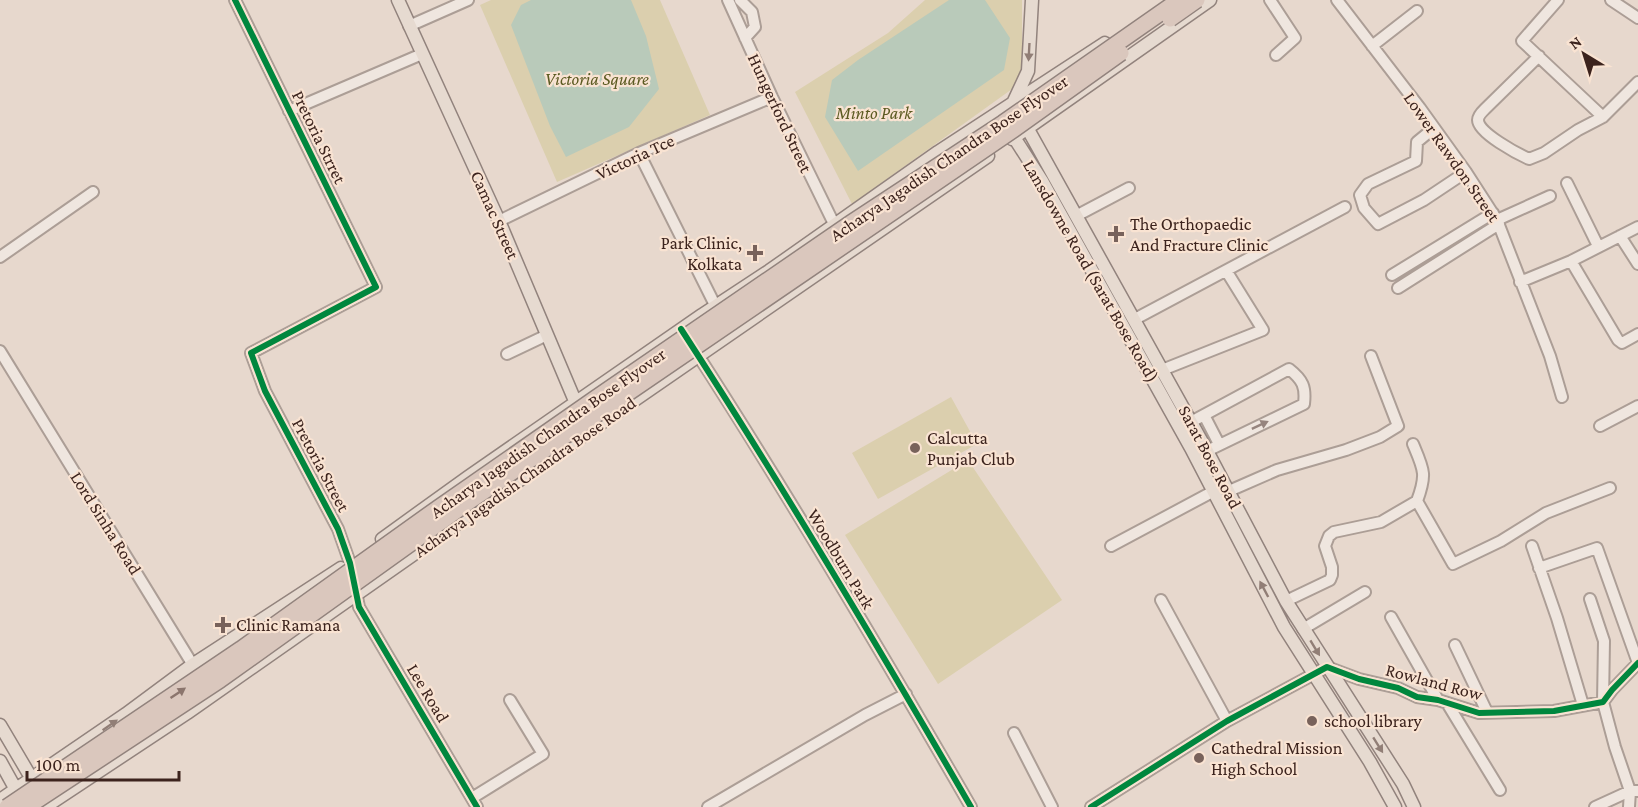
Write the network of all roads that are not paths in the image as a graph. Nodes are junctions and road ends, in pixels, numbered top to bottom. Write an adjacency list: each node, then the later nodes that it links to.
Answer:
1 (235, 0): 26 (street, Pretoria Strret)
2 (398, 0): 17 (main road, Camac Street)
3 (468, 0): 17 (street)
4 (728, 0): 18 (street, Hungerford Street)
5 (740, 0): 18 (street)
6 (1032, 0): 25 (main road, one-way to 25)
7 (1169, 0): 25 (main road, Acharya Jagadish Chandra Bose Road)
8 (1179, 0): 114 (highway, Acharya Jagadish Chandra Bose Flyover, one-way to 8, bridge)
9 (1197, 0): 115 (highway, Acharya Jagadish Chandra Bose Flyover, bridge)
10 (1210, 0): 30 (main road, Acharya Jagadish Chandra Bose Road)
11 (1270, 0): 21 (street)
12 (1336, 0): 19 (street, Lower Rawdon Street)
13 (1558, 0): 22 (street)
14 (1611, 0): 16 (street)
15 (1417, 11): 19 (street)
16 (1638, 18)
17 (409, 26): 20 (main road, Camac Street)
18 (745, 38): 24 (street, Hungerford Street)
19 (1372, 46): 29 (street, Lower Rawdon Street)
20 (422, 54): 26 (street); 41 (main road, Camac Street)
21 (1276, 55)
22 (1539, 56): 28 (street); 28 (street)
23 (1638, 82): 28 (street)
24 (772, 97): 32 (street, Victoria Tce); 42 (street, Hungerford Street)
25 (1014, 101): 27 (main road, Acharya Jagadish Chandra Bose Road); 30 (main road, Sarat Bose Road)
26 (289, 111): 60 (street, Pretoria Strret)
27 (998, 112): 31 (main road, Lansdowne Road (Sarat Bose Road)); 42 (main road, Acharya Jagadish Chandra Bose Road)
28 (1603, 117)
29 (1434, 128): 33 (street, Lower Rawdon Street); 33 (street)
30 (1028, 129): 31 (main road, Acharya Jagadish Chandra Bose Road); 39 (main road, Sarat Bose Road)
31 (1014, 138): 46 (main road, Acharya Jagadish Chandra Bose Road); 76 (main road, Lansdowne Road (Sarat Bose Road))
32 (639, 153): 41 (street, Victoria Tce); 54 (street)
33 (1466, 172): 40 (street, Lower Rawdon Street)
34 (1567, 183): 45 (street)
35 (1129, 188): 39 (street)
36 (93, 192): 47 (street)
37 (1550, 196): 40 (street)
38 (1345, 207): 50 (street)
39 (1076, 216): 55 (main road, Sarat Bose Road)
40 (1496, 219): 51 (street); 52 (street, Lower Rawdon Street); 53 (street)
41 (499, 221): 58 (main road, Camac Street)
42 (835, 225): 46 (street, Hungerford Street); 54 (main road, Acharya Jagadish Chandra Bose Road)
43 (1638, 227): 44 (street)
44 (1620, 236): 45 (street); 49 (street)
45 (1598, 246): 48 (street)
46 (849, 252): 62 (main road, Acharya Jagadish Chandra Bose Road)
47 (0, 257)
48 (1571, 261): 52 (street); 57 (street)
49 (1638, 264)
50 (1227, 272): 55 (street); 64 (street)
51 (1392, 275)
52 (1520, 282): 65 (street, Lower Rawdon Street)
53 (1398, 288)
54 (715, 305): 56 (main road, Acharya Jagadish Chandra Bose Road)
55 (1135, 320): 64 (main road, Sarat Bose Road)
56 (681, 329): 62 (street, Woodburn Park); 66 (main road, Acharya Jagadish Chandra Bose Road)
57 (1638, 334)
58 (547, 335): 61 (street); 66 (main road, Camac Street)
59 (0, 351): 92 (street, Lord Sinha Road)
60 (251, 353): 81 (street, Pretoria Street)
61 (507, 354)
62 (698, 356): 71 (main road, Acharya Jagadish Chandra Bose Road); 95 (street, Woodburn Park)
63 (1371, 356): 77 (street)
64 (1162, 370): 69 (main road, Sarat Bose Road)
65 (1562, 397)
66 (574, 402): 71 (main road, Camac Street); 81 (main road, Acharya Jagadish Chandra Bose Road)
67 (1638, 406): 70 (street)
68 (1204, 414): 69 (street); 72 (street); 72 (street, one-way to 68)
69 (1191, 422): 74 (main road, Sarat Bose Road)
70 (1600, 426)
71 (591, 430): 84 (main road, Acharya Jagadish Chandra Bose Road)
72 (1220, 444): 74 (street)
73 (1413, 444): 78 (street)
74 (1207, 451): 77 (main road, Sarat Bose Road)
75 (1610, 488): 78 (street)
76 (1214, 491): 79 (street); 94 (main road, Lansdowne Road (Sarat Bose Road), one-way to 76)
77 (1229, 491): 87 (main road, Sarat Bose Road)
78 (1417, 501): 87 (street)
79 (1111, 546)
80 (1532, 546): 82 (street)
81 (350, 563): 84 (street, Pretoria Street); 92 (main road, Acharya Jagadish Chandra Bose Road)
82 (1539, 568): 91 (street); 100 (street)
83 (1365, 592): 89 (street)
84 (357, 594): 96 (main road, Acharya Jagadish Chandra Bose Road); 111 (street, Lee Road)
85 (1590, 599): 99 (street)
86 (1161, 600): 102 (street)
87 (1286, 601): 89 (main road, Sarat Bose Road)
88 (1391, 617): 98 (street)
89 (1303, 629): 93 (main road, Sarat Bose Road, one-way to 93)
90 (1455, 645): 101 (street)
91 (1638, 663): 99 (street)
92 (192, 664): 96 (street, Lord Sinha Road); 106 (main road, Acharya Jagadish Chandra Bose Road, one-way to 92)
93 (1327, 667): 94 (street); 98 (street, Rowland Row); 120 (main road, Sarat Bose Road, one-way to 120)
94 (1314, 673): 102 (street); 119 (main road, Lansdowne Road (Sarat Bose Road))
95 (906, 694): 116 (street); 117 (street, Woodburn Park)
96 (212, 695): 113 (main road, Acharya Jagadish Chandra Bose Road)
97 (510, 700): 111 (street)
98 (1442, 701): 101 (street, Rowland Row); 108 (street)
99 (1603, 702): 100 (street, Rowland Row); 109 (street)
100 (1583, 705): 101 (street, Rowland Row)
101 (1487, 712)
102 (1227, 721): 112 (street)
103 (0, 725): 106 (main road)
104 (1014, 733): 118 (street)
105 (0, 761): 107 (main road)
106 (32, 779): 107 (main road, Acharya Jagadish Chandra Bose Road); 113 (main road)
107 (16, 790): 110 (main road, Acharya Jagadish Chandra Bose Road); 115 (main road)
108 (1500, 790)
109 (1634, 791): 121 (street); 122 (street)
110 (0, 800)
111 (474, 802)
112 (1096, 805)
113 (47, 806)
114 (7, 807)
115 (26, 807)
116 (708, 807)
117 (971, 807)
118 (1052, 807)
119 (1395, 807)
120 (1414, 807)
121 (1595, 807)
122 (1629, 807)

